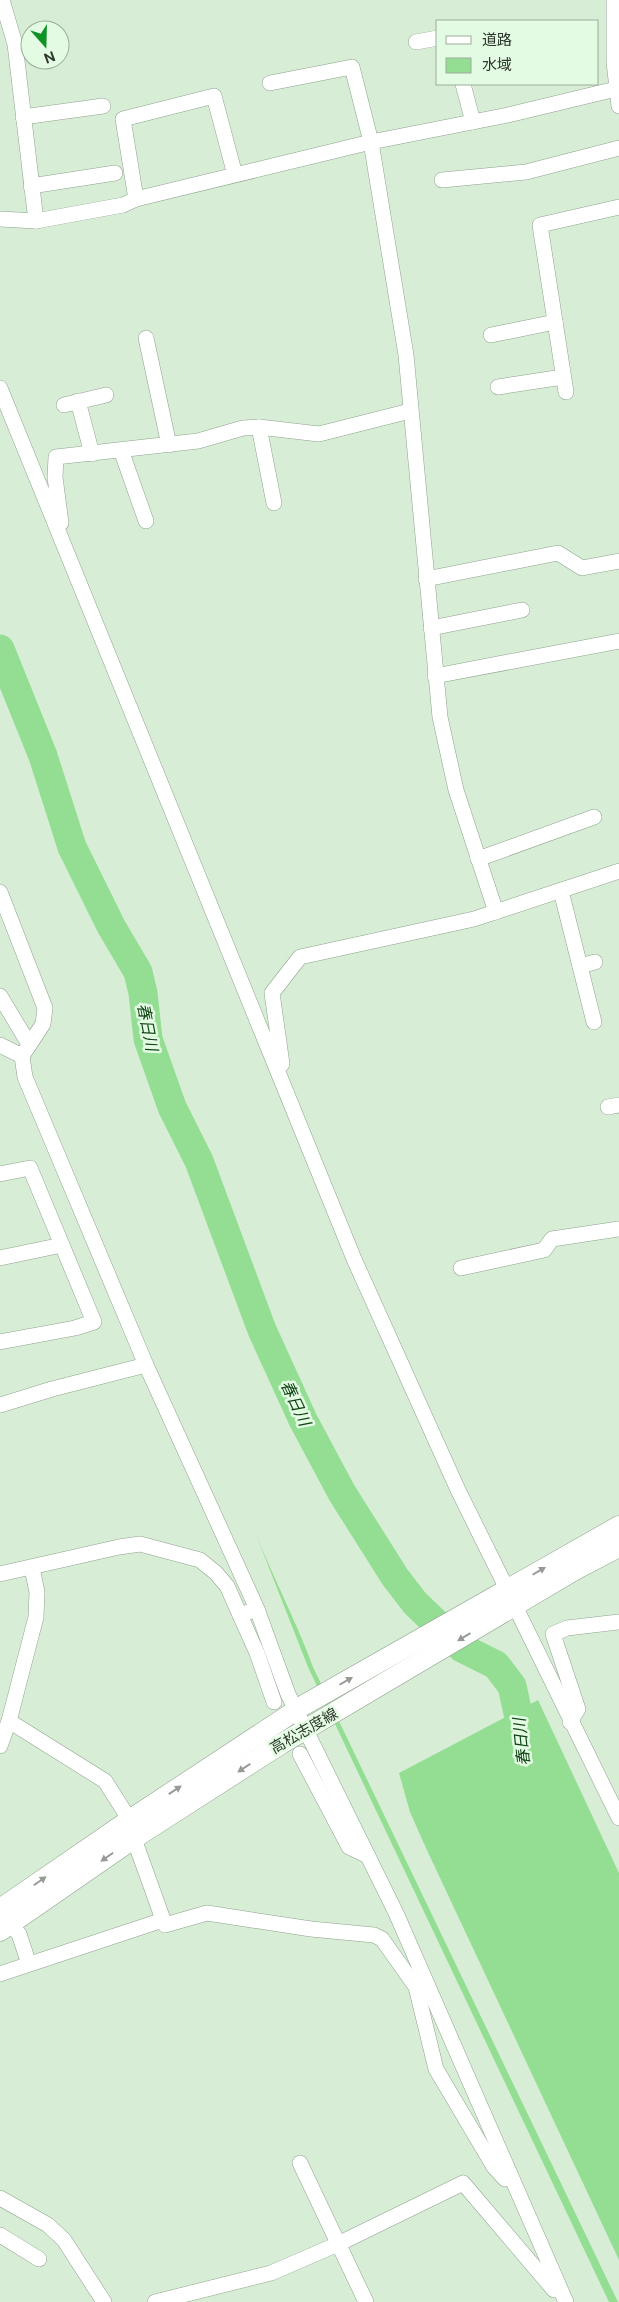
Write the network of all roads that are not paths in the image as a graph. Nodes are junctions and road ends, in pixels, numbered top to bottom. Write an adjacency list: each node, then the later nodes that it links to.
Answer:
1 (2, 0): 3 (street)
2 (614, 0): 8 (street)
3 (4, 21): 10 (street)
4 (436, 38): 5 (street)
5 (416, 42)
6 (270, 83): 12 (street)
7 (464, 85): 11 (street)
8 (618, 100): 11 (street)
9 (103, 106): 10 (street)
10 (24, 117): 17 (street)
11 (473, 122): 12 (street)
12 (371, 142): 15 (street); 30 (street)
13 (619, 148): 16 (street)
14 (115, 173): 17 (street)
15 (235, 175): 18 (street); 18 (street)
16 (442, 180)
17 (32, 186): 21 (street)
18 (136, 199): 21 (street)
19 (619, 207): 22 (street)
20 (0, 219): 21 (street)
21 (36, 221)
22 (555, 322): 23 (street); 25 (street)
23 (491, 335)
24 (146, 338): 32 (street)
25 (563, 376): 26 (street); 28 (street)
26 (498, 387)
27 (0, 388): 37 (street)
28 (566, 392)
29 (106, 395): 34 (street)
30 (410, 411): 31 (street); 39 (street)
31 (259, 427): 32 (street); 35 (street)
32 (169, 445): 33 (street)
33 (121, 450): 34 (street); 36 (street)
34 (92, 454): 37 (street)
35 (274, 503)
36 (146, 521)
37 (63, 542): 56 (street)
38 (619, 562): 39 (street)
39 (426, 579): 41 (street)
40 (522, 610): 41 (street)
41 (431, 628): 43 (street)
42 (619, 642): 43 (street)
43 (436, 676): 45 (street)
44 (594, 816): 45 (street)
45 (478, 859): 49 (street)
46 (619, 871): 47 (street)
47 (561, 891): 49 (street); 51 (street)
48 (0, 892): 55 (street)
49 (496, 912): 56 (street)
50 (595, 962): 51 (street)
51 (580, 966): 53 (street)
52 (0, 996): 55 (street)
53 (594, 1022)
54 (0, 1045): 55 (street)
55 (25, 1050): 63 (street)
56 (286, 1089): 69 (street)
57 (0, 1174): 59 (street)
58 (619, 1229): 61 (street)
59 (62, 1245): 60 (street); 62 (street)
60 (0, 1258)
61 (462, 1268)
62 (0, 1342)
63 (146, 1365): 64 (street); 70 (street)
64 (0, 1406)
65 (619, 1526): 69 (main road, 高松志度線, one-way to 65)
66 (619, 1547): 69 (main road, 高松志度線)
67 (32, 1568): 68 (street); 71 (street); 75 (street)
68 (0, 1574)
69 (506, 1601): 74 (main road, 高松志度線, one-way to 69); 76 (street); 77 (main road, 高松志度線, one-way to 77)
70 (257, 1609): 71 (street); 74 (street)
71 (240, 1615): 73 (street)
72 (619, 1622): 76 (street)
73 (274, 1702)
74 (300, 1708): 77 (street); 82 (main road, 高松志度線, one-way to 74)
75 (9, 1721): 78 (street); 82 (street)
76 (570, 1722): 80 (street)
77 (311, 1728): 82 (main road, 高松志度線, one-way to 82); 83 (street)
78 (0, 1746)
79 (300, 1754): 83 (street)
80 (615, 1806): 81 (street)
81 (619, 1818)
82 (130, 1830): 84 (street); 85 (main road, 高松志度線)
83 (368, 1856): 88 (street)
84 (163, 1920): 86 (street); 88 (street)
85 (3, 1921): 86 (street)
86 (29, 1964): 87 (street)
87 (0, 1974)
88 (421, 1984): 90 (street); 90 (street)
89 (300, 2163): 93 (street)
90 (516, 2193): 98 (street)
91 (0, 2198): 95 (street)
92 (0, 2235): 94 (street)
93 (338, 2244): 96 (street); 97 (street); 98 (street)
94 (39, 2259)
95 (104, 2302)
96 (156, 2302)
97 (366, 2302)
98 (565, 2302)

